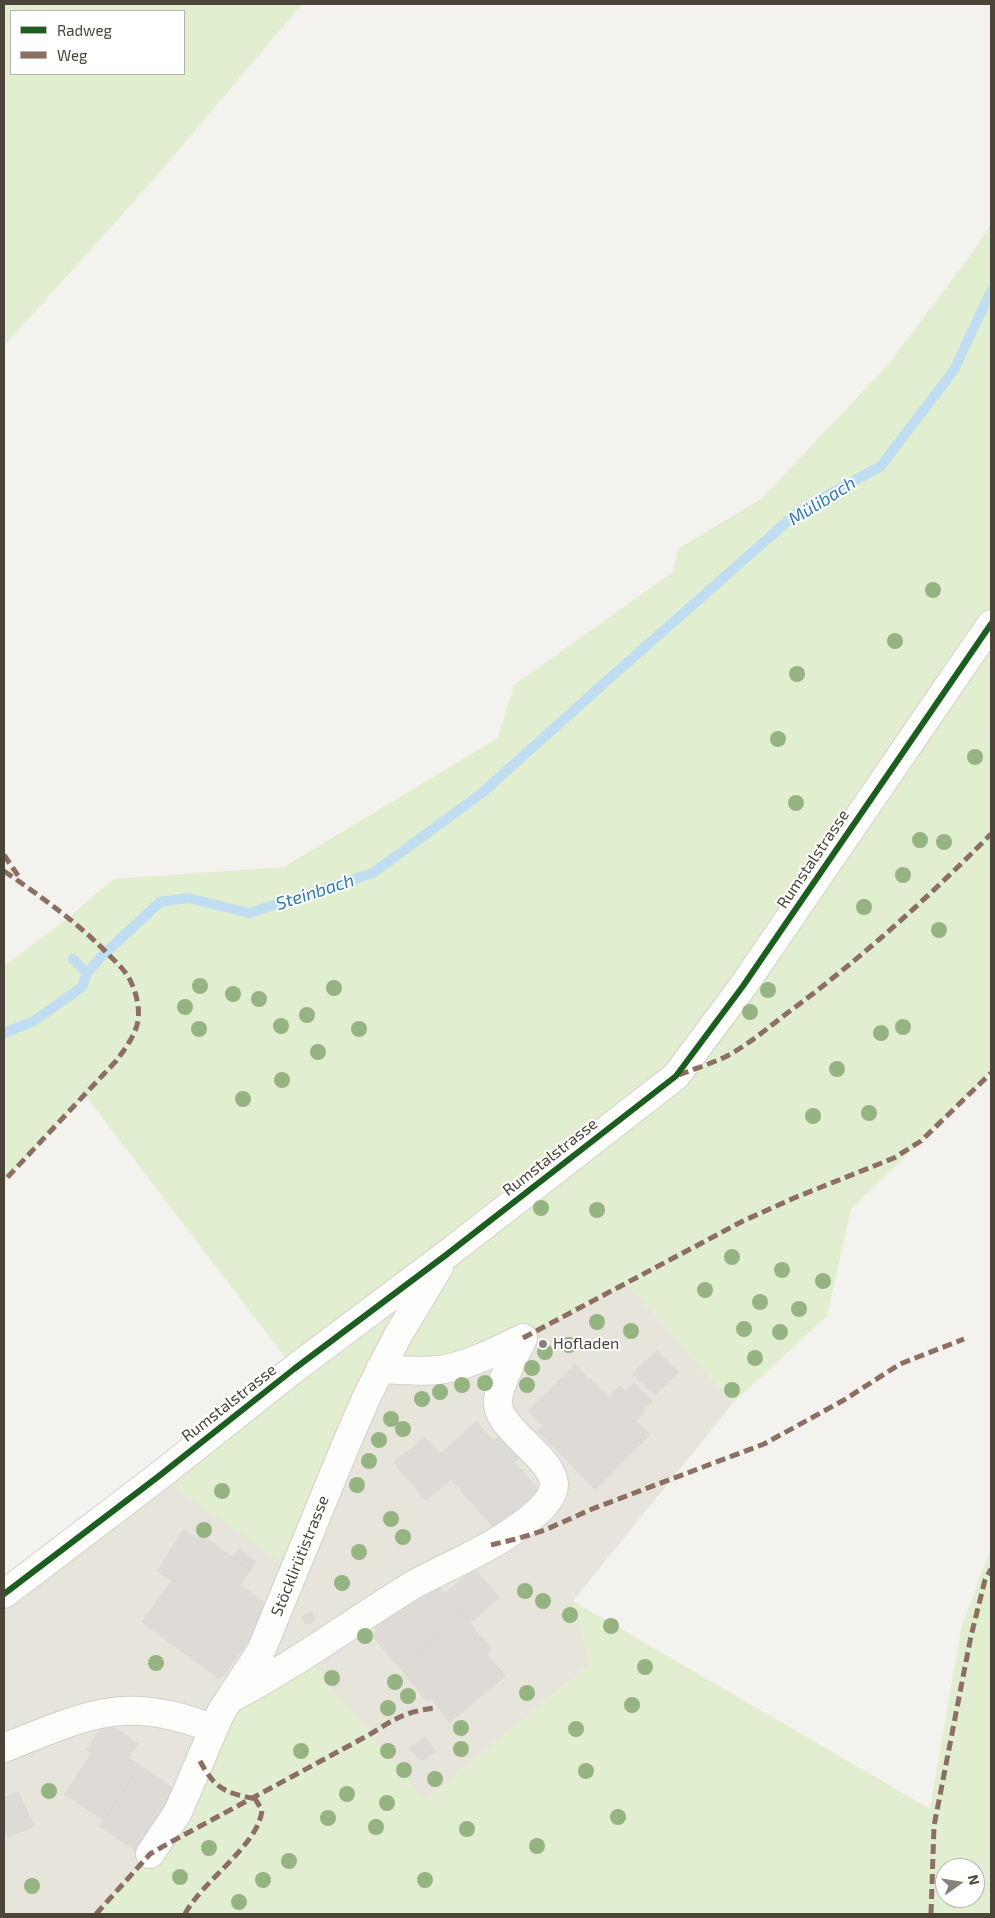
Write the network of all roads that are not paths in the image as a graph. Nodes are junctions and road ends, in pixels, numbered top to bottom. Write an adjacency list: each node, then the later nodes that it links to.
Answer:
1 (991, 624): 2 (street, Rumstalstrasse)
2 (446, 1255): 3 (street, Stöcklirütistrasse); 4 (street, Rumstalstrasse)
3 (380, 1369): 5 (street, Stöcklirütistrasse); 5 (street)
4 (4, 1594)
5 (230, 1699): 6 (street, Stöcklirütistrasse)
6 (213, 1729): 7 (street); 8 (street, Stöcklirütistrasse)
7 (4, 1748)
8 (150, 1854)

